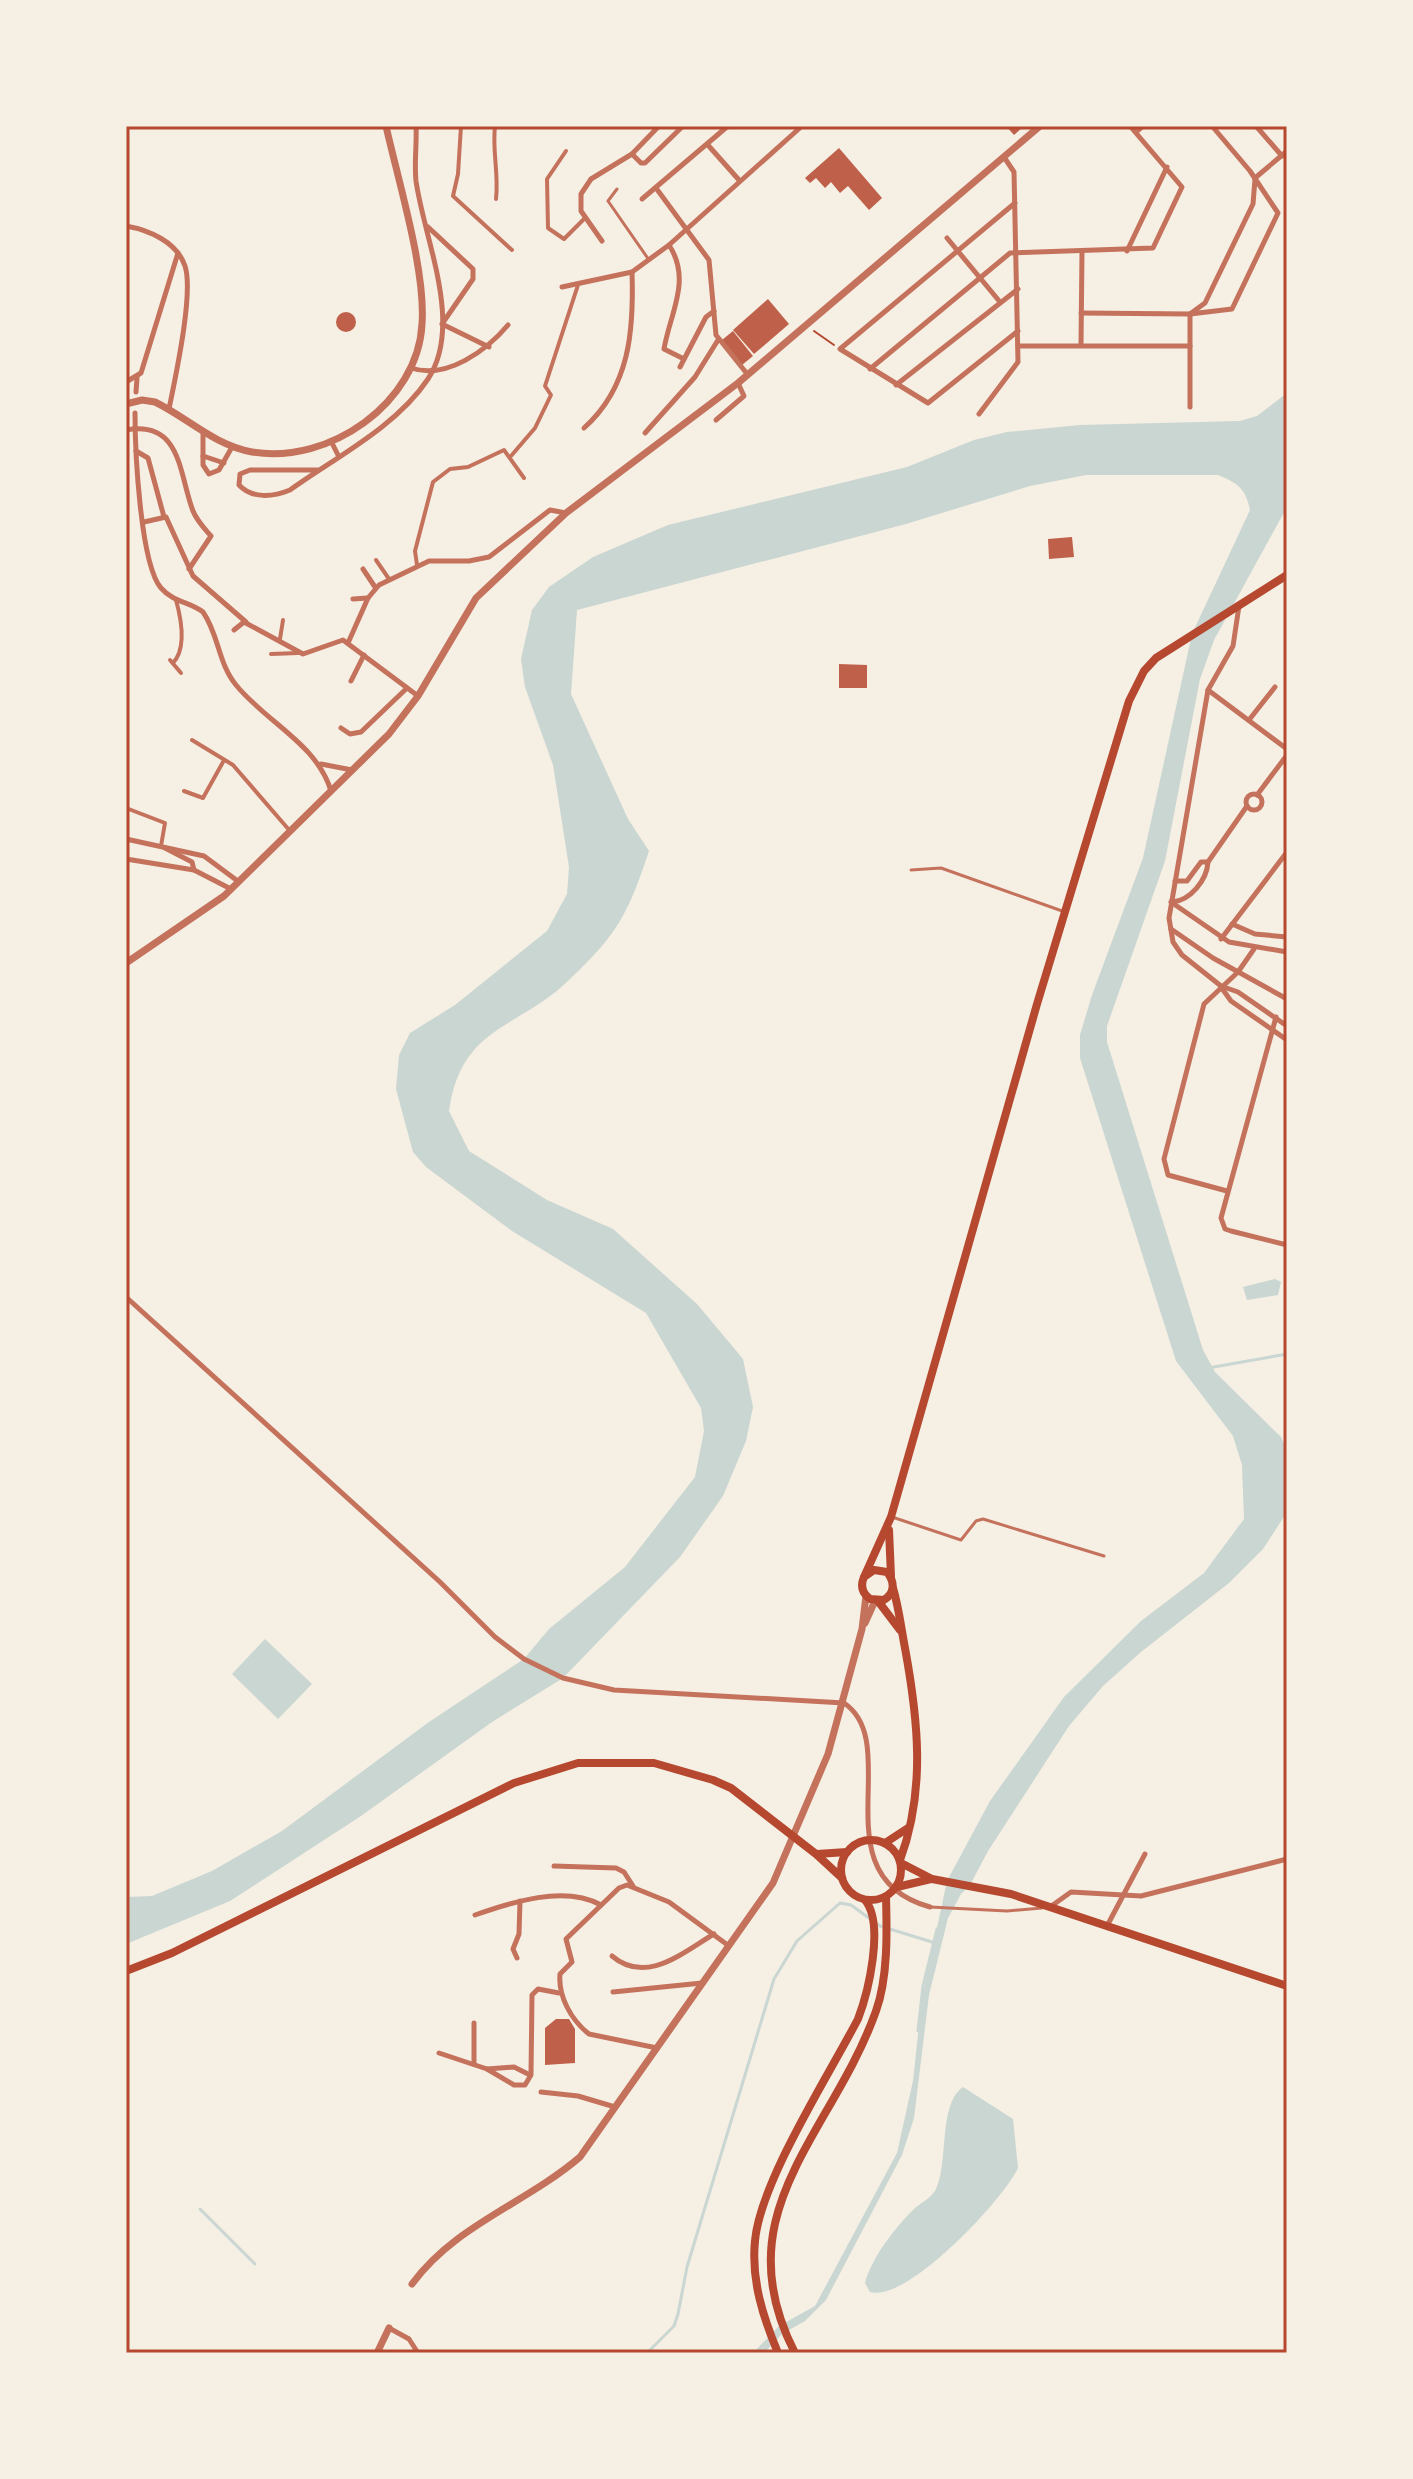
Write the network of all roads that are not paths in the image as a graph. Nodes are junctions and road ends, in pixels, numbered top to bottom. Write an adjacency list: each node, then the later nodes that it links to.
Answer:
1 (386, 126): 61 (street)
2 (416, 126): 30 (street)
3 (461, 126): 35 (street)
4 (495, 126): 25 (street)
5 (659, 126): 18 (street)
6 (683, 126): 18 (street)
7 (728, 126): 15 (street)
8 (802, 126): 22 (street)
9 (1040, 126): 19 (street)
10 (1130, 126): 14 (street)
11 (1143, 126): 14 (street)
12 (1212, 126): 21 (street)
13 (1256, 126): 17 (street)
14 (1136, 132): 20 (street)
15 (707, 144): 22 (street); 23 (street)
16 (566, 151): 28 (street)
17 (1284, 153): 21 (street)
18 (632, 154): 28 (street)
19 (1004, 157): 27 (street); 64 (street)
20 (1167, 167): 39 (street); 39 (street)
21 (1255, 178): 50 (street); 50 (street)
22 (739, 180): 31 (street)
23 (656, 188): 26 (street); 31 (street)
24 (617, 189): 41 (lane)
25 (496, 199)
26 (642, 199)
27 (1015, 203): 36 (street); 37 (street)
28 (585, 218): 33 (street)
29 (126, 226): 40 (street)
30 (426, 226): 51 (street); 51 (street)
31 (687, 228): 34 (street); 48 (street)
32 (947, 238): 36 (street)
33 (602, 241)
34 (669, 245): 41 (street); 59 (street)
35 (512, 250)
36 (958, 251): 43 (street); 62 (street)
37 (1017, 251): 38 (street); 43 (street); 46 (street)
38 (1082, 251): 39 (street); 49 (street)
39 (1127, 251)
40 (178, 252): 65 (street); 72 (street)
41 (649, 260): 42 (street)
42 (632, 272): 44 (street); 76 (street)
43 (979, 276): 47 (street); 62 (street)
44 (578, 285): 45 (street); 85 (street)
45 (562, 287)
46 (1018, 289): 47 (street); 53 (street)
47 (1000, 302): 68 (street)
48 (714, 311): 54 (street); 59 (street)
49 (1081, 313): 50 (street); 55 (street)
50 (1190, 314): 57 (street)
51 (442, 324): 58 (street); 63 (street)
52 (508, 325): 58 (street)
53 (1018, 331): 56 (street); 68 (street)
54 (718, 340): 64 (street); 79 (street)
55 (1081, 345): 56 (street); 57 (street)
56 (1018, 346): 74 (street)
57 (1190, 346): 71 (street)
58 (489, 347): 63 (street)
59 (684, 359): 60 (street)
60 (680, 367)
61 (411, 368): 63 (street); 80 (street)
62 (870, 369): 68 (street)
63 (433, 370): 83 (street)
64 (748, 375): 67 (street)
65 (137, 378): 66 (street); 69 (street)
66 (126, 382)
67 (738, 383): 75 (street); 89 (street)
68 (896, 385)
69 (136, 392)
70 (126, 404): 72 (street)
71 (1190, 407)
72 (169, 409): 78 (street)
73 (135, 413): 77 (street)
74 (979, 414)
75 (716, 420)
76 (584, 428)
77 (130, 429): 82 (street); 94 (street)
78 (203, 432): 81 (street); 84 (street)
79 (645, 433)
80 (331, 441): 81 (street); 83 (street)
81 (232, 447): 86 (street)
82 (136, 451): 90 (street); 91 (street)
83 (338, 455): 87 (street)
84 (203, 456): 86 (street); 86 (street)
85 (511, 456): 88 (street); 93 (street)
86 (224, 463)
87 (318, 470): 87 (street)
88 (524, 478)
89 (566, 513): 93 (street); 116 (street)
90 (164, 517): 91 (street); 94 (street)
91 (144, 522): 101 (street)
92 (376, 560): 97 (street)
93 (417, 565): 97 (street)
94 (189, 569): 104 (street)
95 (363, 569): 98 (street)
96 (1287, 575): 102 (main road)
97 (389, 579): 98 (street)
98 (375, 587): 99 (street)
99 (368, 598): 100 (street); 107 (street)
100 (353, 599)
101 (176, 600): 111 (street); 122 (street)
102 (1235, 607): 115 (street); 141 (main road)
103 (283, 620): 106 (street)
104 (246, 623): 105 (street); 106 (street)
105 (234, 630)
106 (280, 639): 108 (street)
107 (348, 643): 108 (street); 110 (street)
108 (298, 653): 109 (street)
109 (271, 654)
110 (364, 655): 112 (street); 114 (street)
111 (181, 673)
112 (351, 681)
113 (1275, 687): 117 (street)
114 (407, 688): 116 (street); 118 (street)
115 (1208, 690): 117 (street); 137 (street)
116 (418, 696): 123 (street)
117 (1249, 720): 120 (street)
118 (341, 728)
119 (192, 740): 121 (street)
120 (1287, 752): 126 (street)
121 (223, 761): 124 (street); 129 (street)
122 (320, 763): 123 (street); 125 (street)
123 (352, 770): 125 (street)
124 (184, 791)
125 (331, 791): 129 (street)
126 (1257, 795): 127 (street); 127 (street)
127 (1247, 806): 134 (street)
128 (126, 808): 131 (street)
129 (290, 831): 138 (street)
130 (126, 839): 131 (street)
131 (162, 846): 135 (street); 138 (street)
132 (1286, 857): 142 (street)
133 (126, 859): 135 (street)
134 (1208, 862): 137 (street); 140 (street)
135 (194, 870): 139 (street)
136 (911, 870): 141 (lane)
137 (1175, 881): 140 (street)
138 (239, 882): 139 (street)
139 (231, 889): 148 (street)
140 (1171, 902): 143 (street); 145 (street)
141 (1065, 912): 159 (main road)
142 (1232, 924): 144 (street); 145 (street)
143 (1171, 929): 149 (street); 150 (street)
144 (1287, 937)
145 (1221, 939): 146 (street)
146 (1254, 949): 147 (street); 149 (street)
147 (1287, 952)
148 (126, 963)
149 (1238, 972): 150 (street); 151 (street)
150 (1221, 986): 152 (street); 154 (street); 156 (street)
151 (1287, 999)
152 (1276, 1017): 153 (street); 154 (street)
153 (1287, 1026)
154 (1271, 1029): 155 (street); 156 (street)
155 (1287, 1040)
156 (1227, 1191): 157 (street)
157 (1286, 1242)
158 (126, 1297): 167 (street)
159 (891, 1517): 160 (lane); 161 (main road); 162 (main road)
160 (1104, 1556)
161 (864, 1577): 162 (main road); 163 (main road)
162 (892, 1582): 164 (main road); 166 (main road)
163 (866, 1596): 164 (main road); 165 (street)
164 (877, 1601): 165 (street); 166 (main road)
165 (862, 1629): 167 (street)
166 (902, 1635): 168 (main road)
167 (844, 1703): 169 (street); 191 (street)
168 (909, 1827): 170 (main road); 175 (main road)
169 (871, 1840): 170 (main road); 171 (main road); 180 (street)
170 (885, 1843): 175 (main road)
171 (847, 1852): 172 (main road); 177 (main road)
172 (816, 1854): 177 (main road); 194 (main road)
173 (1145, 1854): 182 (street)
174 (1287, 1859): 182 (street)
175 (900, 1861): 178 (main road); 180 (main road)
176 (554, 1866): 179 (street)
177 (842, 1878): 183 (main road)
178 (932, 1879): 180 (main road); 187 (main road)
179 (633, 1886): 185 (street); 190 (street)
180 (896, 1889): 181 (main road); 186 (street)
181 (886, 1897): 183 (main road); 212 (main road)
182 (1121, 1897): 187 (street); 189 (street)
183 (865, 1900): 209 (main road)
184 (520, 1901): 185 (street); 188 (street); 193 (street)
185 (601, 1905): 198 (street)
186 (933, 1907): 187 (lane)
187 (1050, 1907): 189 (main road)
188 (475, 1915)
189 (1107, 1926): 196 (main road)
190 (714, 1934): 191 (street); 192 (street)
191 (729, 1946): 195 (street)
192 (612, 1956)
193 (517, 1958)
194 (126, 1971)
195 (703, 1983): 197 (street); 200 (street)
196 (1287, 1986)
197 (613, 1992)
198 (559, 1993): 200 (street); 204 (street)
199 (474, 2023): 202 (street)
200 (657, 2048): 206 (street)
201 (439, 2053): 202 (street)
202 (474, 2064): 203 (street)
203 (487, 2069): 204 (street); 204 (street)
204 (531, 2075)
205 (541, 2092): 206 (street)
206 (616, 2107): 207 (street)
207 (412, 2284)
208 (389, 2328): 210 (street); 211 (street)
209 (777, 2351)
210 (377, 2353)
211 (418, 2353)
212 (795, 2353)

